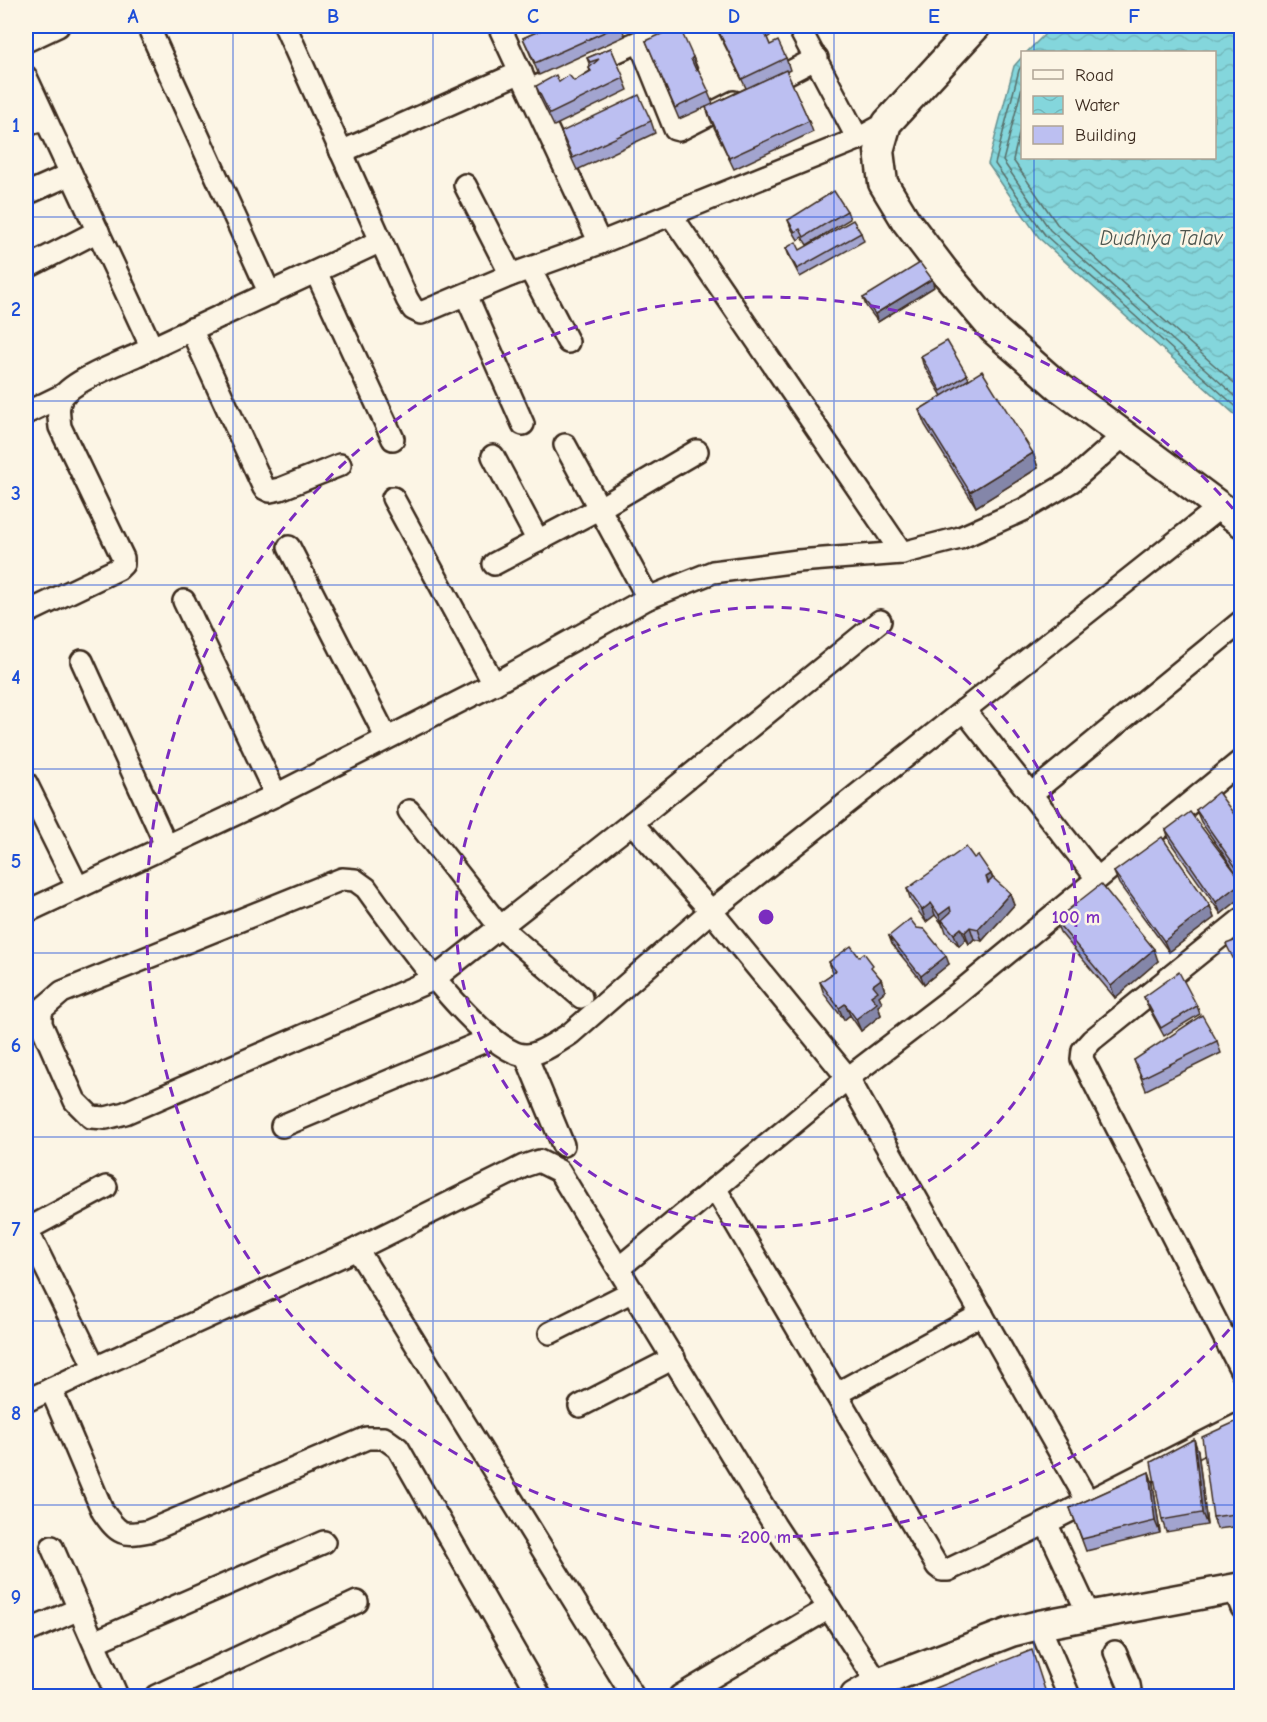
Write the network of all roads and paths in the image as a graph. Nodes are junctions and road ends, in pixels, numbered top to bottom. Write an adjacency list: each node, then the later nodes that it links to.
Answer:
1 (58, 26): 9 (street)
2 (148, 26): 33 (street)
3 (285, 26): 21 (street)
4 (498, 26): 13 (street)
5 (674, 26): 10 (street)
6 (798, 26): 11 (street)
7 (976, 26): 17 (main road)
8 (996, 26): 25 (main road)
9 (26, 41)
10 (640, 42): 13 (street); 14 (street)
11 (817, 58): 14 (street); 20 (street)
12 (26, 77): 16 (street)
13 (525, 81): 19 (street); 21 (street)
14 (658, 88): 15 (street)
15 (637, 98)
16 (35, 122): 22 (street)
17 (887, 123): 20 (street); 25 (main road)
18 (573, 127): 19 (street)
19 (552, 137): 29 (street)
20 (858, 139): 26 (street)
21 (342, 152): 28 (street)
22 (71, 174): 24 (street); 27 (street)
23 (465, 185): 32 (street)
24 (26, 194)
25 (895, 202): 41 (main road)
26 (671, 215): 29 (street); 52 (street)
27 (98, 231): 30 (street); 37 (street)
28 (381, 241): 31 (street); 34 (street)
29 (600, 243): 32 (street)
30 (26, 268)
31 (316, 272): 33 (street); 42 (street)
32 (521, 272): 34 (street); 36 (street)
33 (270, 294): 35 (street)
34 (466, 295): 40 (street)
35 (191, 329): 37 (street); 46 (street)
36 (568, 342)
37 (152, 348): 38 (street)
38 (63, 395): 39 (street); 56 (street)
39 (26, 413)
40 (523, 424)
41 (1123, 436): 49 (main road); 52 (street)
42 (393, 439)
43 (565, 445): 48 (street)
44 (697, 451): 48 (street)
45 (493, 456): 50 (street)
46 (340, 465)
47 (393, 498): 60 (street)
48 (600, 508): 50 (street); 54 (street)
49 (1231, 515): 61 (street)
50 (538, 541): 53 (street)
51 (289, 548): 62 (street)
52 (902, 553): 54 (street)
53 (494, 564)
54 (648, 598): 60 (street)
55 (184, 601): 66 (street)
56 (26, 613)
57 (880, 621): 68 (street)
58 (1242, 621): 65 (street)
59 (81, 661): 69 (street)
60 (494, 684): 62 (street)
61 (964, 710): 65 (street); 72 (street)
62 (386, 737): 66 (street)
63 (1242, 760): 70 (street)
64 (26, 783): 71 (street)
65 (1031, 794): 70 (street)
66 (276, 795): 69 (street)
67 (410, 811): 75 (street)
68 (632, 824): 72 (street); 75 (street)
69 (166, 845): 71 (street)
70 (1096, 878): 80 (street)
71 (77, 886): 73 (street)
72 (711, 910): 79 (street); 80 (street)
73 (26, 912)
74 (1242, 918): 93 (street)
75 (500, 927): 76 (street); 77 (street)
76 (434, 980): 76 (street); 78 (street)
77 (581, 997)
78 (492, 1038): 79 (street); 81 (street)
79 (526, 1056): 82 (street)
80 (848, 1078): 84 (street); 89 (street)
81 (282, 1126)
82 (562, 1145)
83 (106, 1187): 85 (street)
84 (715, 1188): 87 (street); 95 (street)
85 (26, 1229): 92 (street)
86 (357, 1249): 87 (street); 92 (street); 116 (street)
87 (619, 1268): 88 (street)
88 (633, 1291): 90 (street); 91 (street)
89 (982, 1314): 95 (street); 99 (street)
90 (550, 1333)
91 (674, 1359): 97 (street); 105 (street)
92 (95, 1368): 94 (street)
93 (1242, 1372)
94 (51, 1389): 96 (street); 115 (street)
95 (836, 1394): 100 (street)
96 (26, 1401)
97 (580, 1406)
98 (1242, 1423): 99 (street)
99 (1088, 1502): 100 (street)
100 (1046, 1523): 107 (street)
101 (324, 1542): 110 (street)
102 (52, 1547): 106 (street)
103 (1239, 1595): 107 (main road)
104 (357, 1602): 114 (street)
105 (830, 1608): 112 (street); 117 (street)
106 (80, 1609): 109 (street); 110 (street)
107 (1089, 1615): 108 (main road)
108 (1039, 1625): 112 (main road); 118 (street)
109 (26, 1632)
110 (94, 1642): 113 (street)
111 (1115, 1652): 119 (street)
112 (866, 1690)
113 (117, 1696)
114 (156, 1696)
115 (540, 1696)
116 (633, 1696)
117 (680, 1696)
118 (1069, 1696)
119 (1131, 1696)

